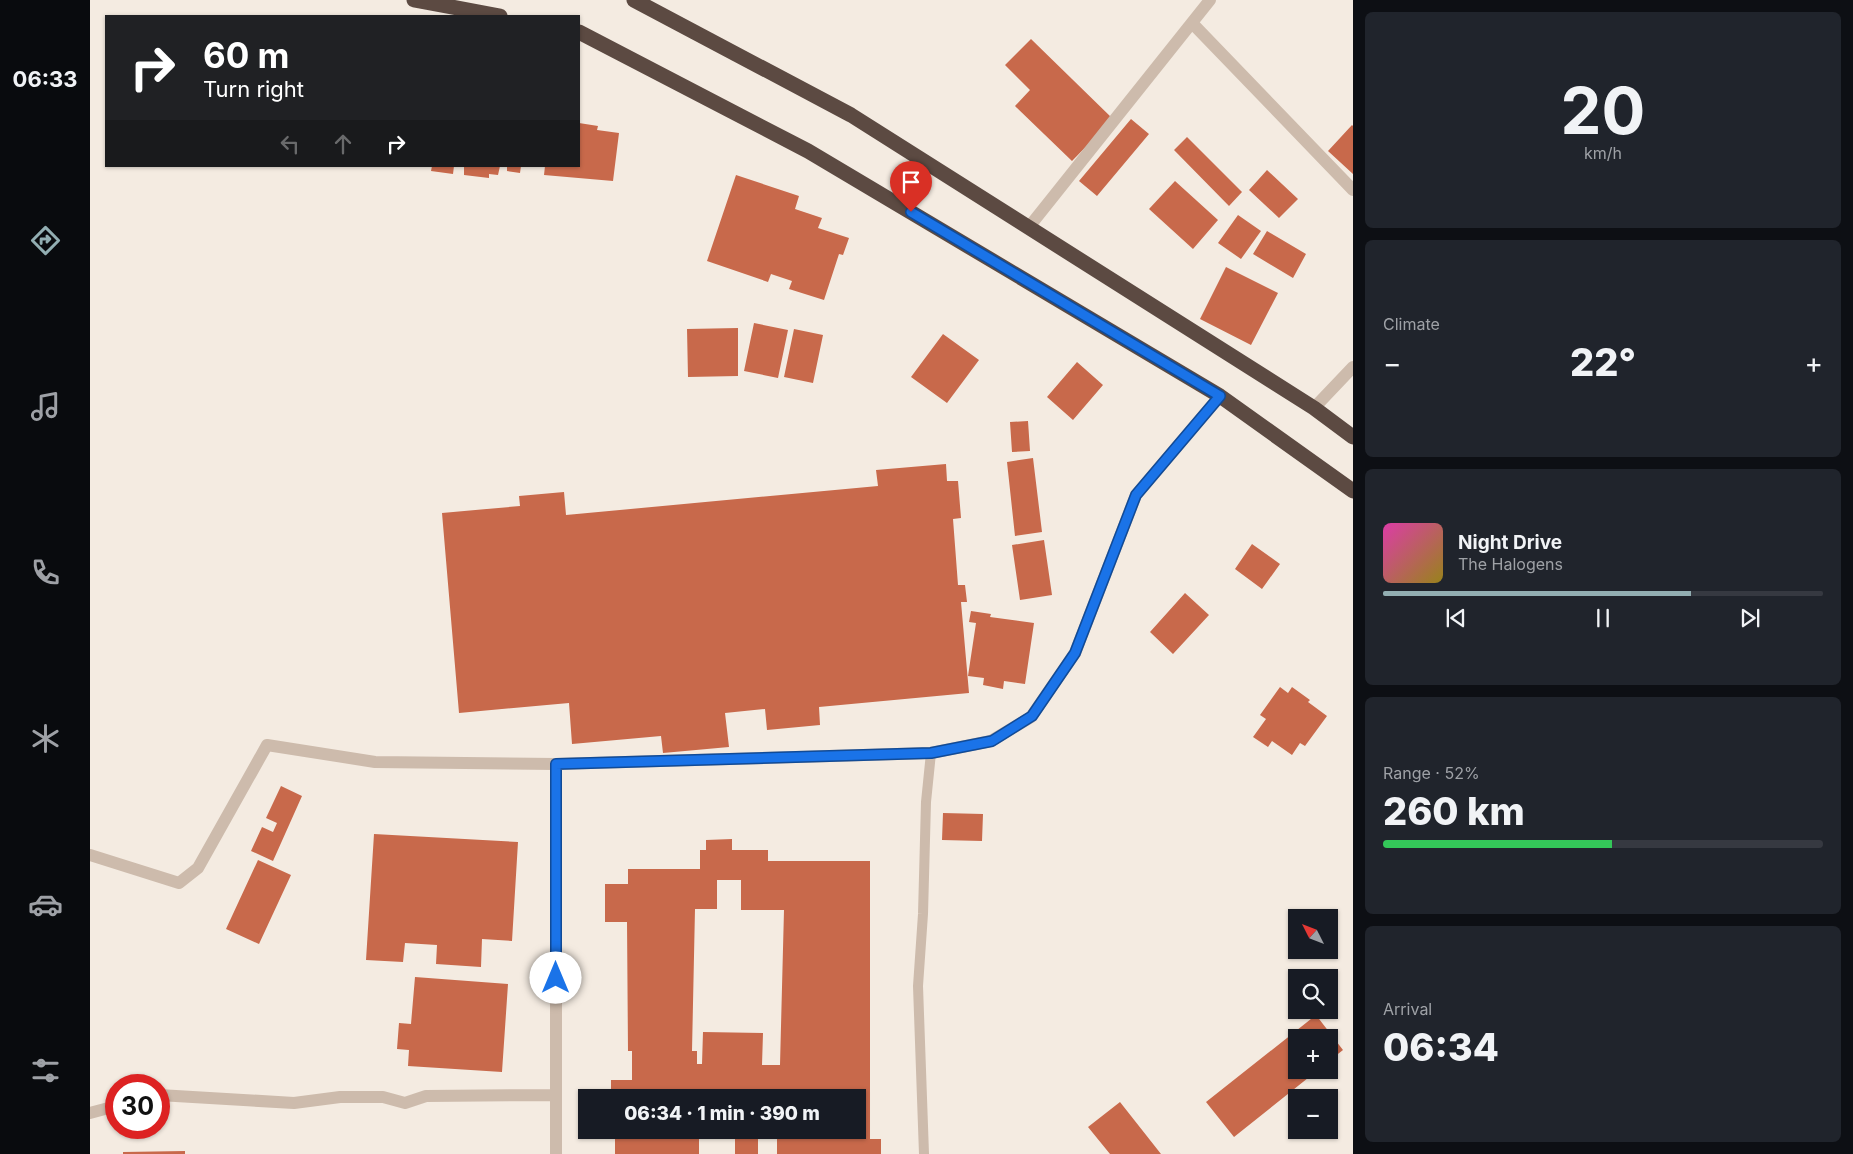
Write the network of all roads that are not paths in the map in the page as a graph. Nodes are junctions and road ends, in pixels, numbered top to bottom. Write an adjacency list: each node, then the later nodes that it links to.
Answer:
1 (414, 0): 4 (highway)
2 (634, 0): 8 (highway)
3 (1210, 0): 5 (street)
4 (495, 15)
5 (1193, 24): 7 (street); 8 (street)
6 (580, 33): 10 (highway)
7 (1353, 190)
8 (1029, 228): 11 (highway)
9 (1353, 367): 11 (street)
10 (1220, 396): 13 (highway); 14 (street)
11 (1314, 408): 12 (highway)
12 (1353, 437)
13 (1353, 491)
14 (931, 753): 15 (street); 22 (lane)
15 (556, 764): 16 (street); 17 (street)
16 (90, 855)
17 (556, 1095): 18 (street); 21 (street)
18 (170, 1096)
19 (105, 1109): 20 (street)
20 (90, 1113)
21 (556, 1154)
22 (924, 1154)

